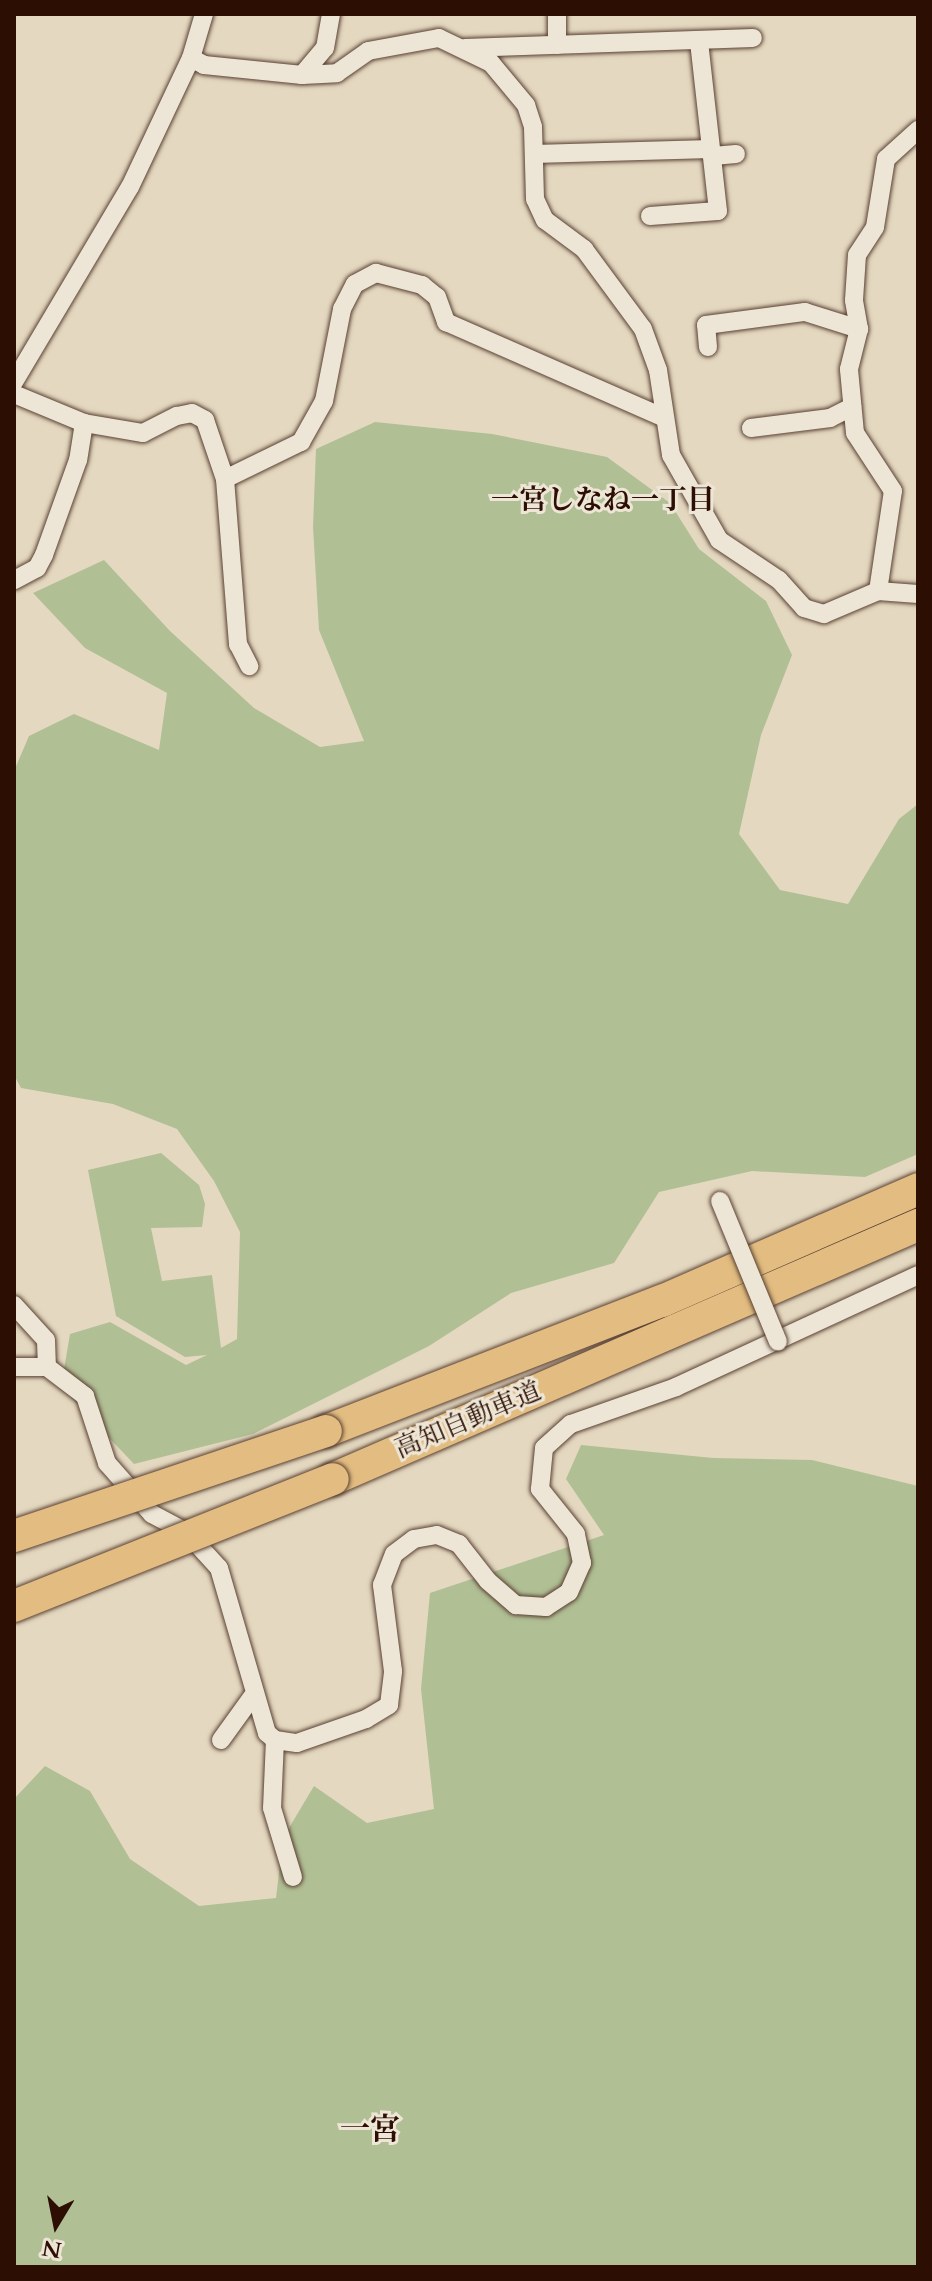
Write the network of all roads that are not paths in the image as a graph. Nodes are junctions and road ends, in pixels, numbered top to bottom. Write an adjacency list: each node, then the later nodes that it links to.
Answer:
1 (204, 14): 8 (street)
2 (331, 14): 9 (street)
3 (557, 14): 6 (street)
4 (753, 38): 5 (street)
5 (699, 41): 6 (street); 11 (street)
6 (557, 45): 7 (street)
7 (465, 48): 9 (street); 12 (street)
8 (191, 58): 9 (street); 17 (street)
9 (302, 75)
10 (918, 130): 15 (street)
11 (712, 153): 12 (street); 13 (street); 14 (street)
12 (534, 154): 20 (street)
13 (736, 154)
14 (650, 216)
15 (859, 329): 16 (street); 19 (street)
16 (708, 347)
17 (14, 382)
18 (14, 394): 21 (street)
19 (852, 407): 22 (street); 25 (street)
20 (662, 417): 23 (street); 25 (street)
21 (84, 423): 23 (street); 24 (street)
22 (751, 428)
23 (225, 479): 27 (street)
24 (14, 580)
25 (878, 591): 26 (street)
26 (918, 594)
27 (249, 666)
28 (918, 1189): 36 (highway, 高知自動車道, bridge)
29 (720, 1201): 33 (street, bridge)
30 (918, 1225): 37 (highway, 高知自動車道, bridge)
31 (918, 1275): 33 (street)
32 (14, 1305): 35 (street)
33 (778, 1342): 40 (street)
34 (14, 1367): 35 (street)
35 (47, 1367): 38 (street)
36 (14, 1536)
37 (14, 1606)
38 (252, 1697): 39 (street); 40 (street)
39 (221, 1740)
40 (275, 1740): 41 (street)
41 (293, 1877)

